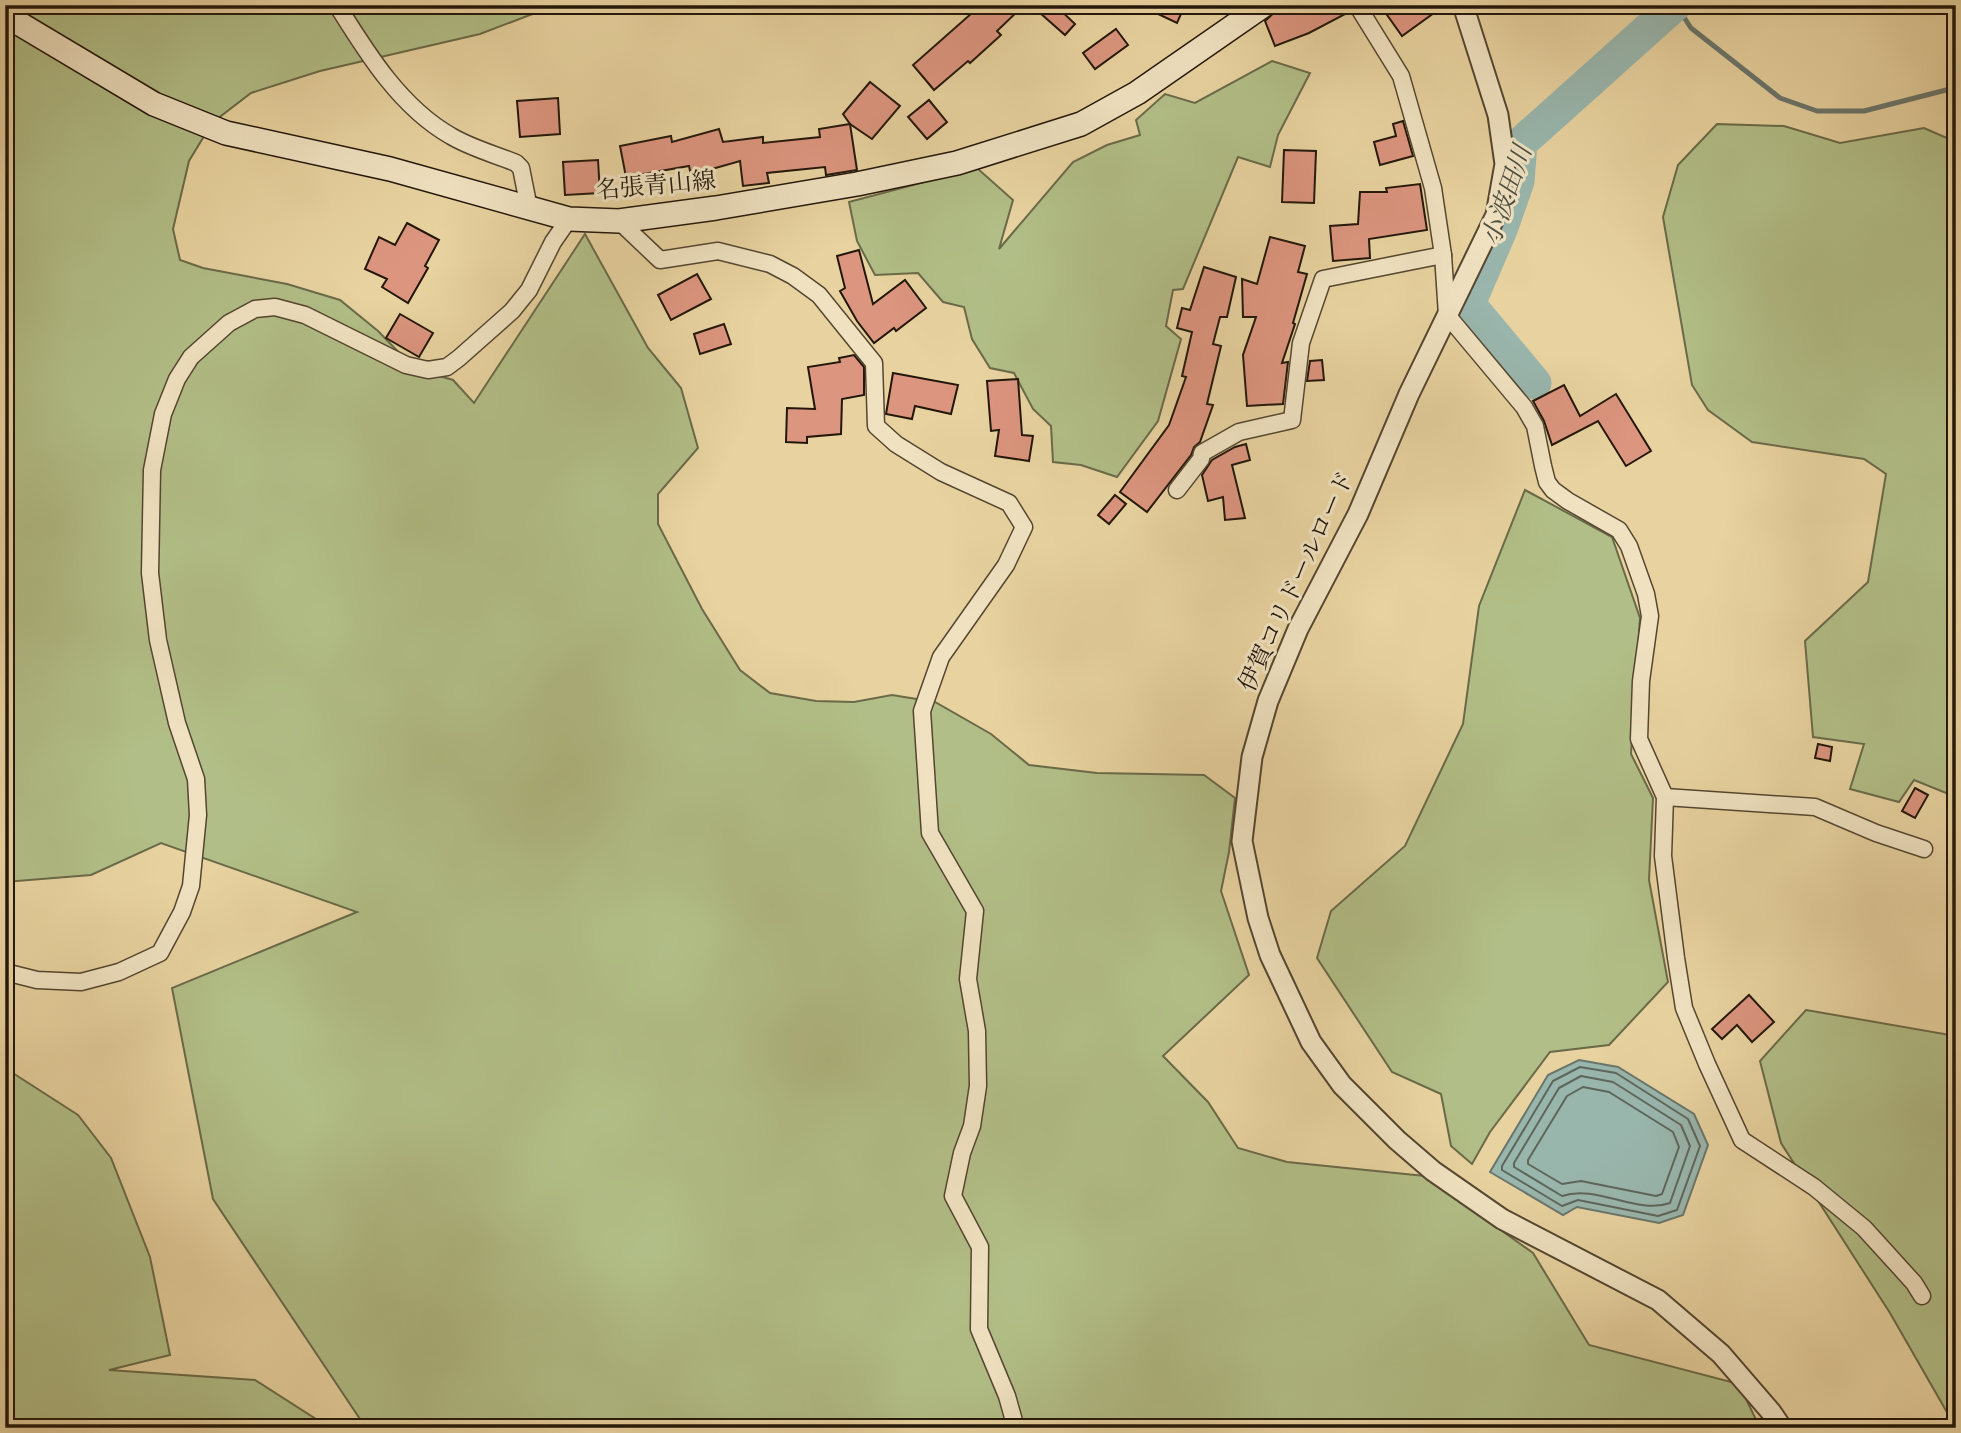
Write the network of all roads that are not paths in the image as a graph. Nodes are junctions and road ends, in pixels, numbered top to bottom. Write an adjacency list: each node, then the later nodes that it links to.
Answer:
1 (337, 5): 6 (street)
2 (1264, 5): 8 (main road, 名張青山線)
3 (1357, 5): 9 (street)
4 (1463, 5): 10 (street, 伊賀コリドールロード)
5 (5, 15): 6 (main road, 名張青山線)
6 (529, 208): 7 (main road, 名張青山線)
7 (569, 219): 8 (main road, 名張青山線); 14 (street)
8 (619, 221): 16 (street)
9 (1443, 256): 10 (street); 11 (street)
10 (1447, 315): 12 (street); 17 (street, 伊賀コリドールロード)
11 (1178, 490)
12 (1665, 797): 13 (street); 15 (street)
13 (1924, 849)
14 (5, 972)
15 (1922, 1296)
16 (1016, 1428)
17 (1782, 1428)

